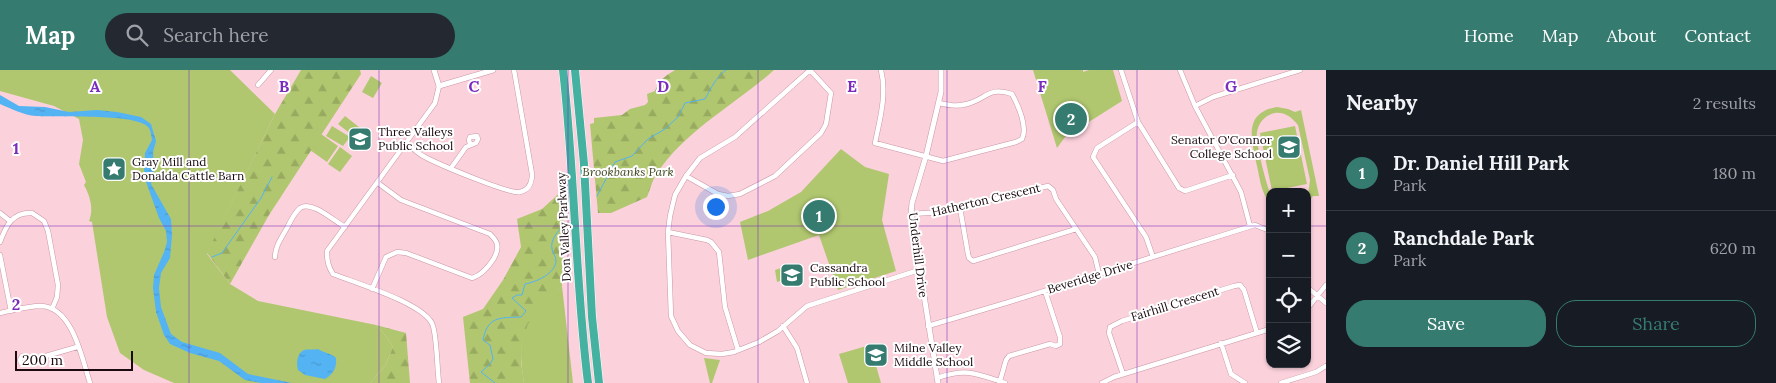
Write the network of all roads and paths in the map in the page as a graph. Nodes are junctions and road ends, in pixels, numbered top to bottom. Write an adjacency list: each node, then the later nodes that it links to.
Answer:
1 (271, 70): 13 (street)
2 (434, 70): 14 (street)
3 (493, 70): 14 (street)
4 (514, 70): 21 (street)
5 (563, 70): 64 (highway, Don Valley Parkway)
6 (575, 70): 65 (highway, Don Valley Parkway)
7 (810, 70): 22 (street); 22 (street)
8 (881, 70): 20 (street)
9 (941, 70): 15 (street, Underhill Drive)
10 (1121, 70): 17 (street)
11 (1180, 70): 16 (street)
12 (1300, 70): 16 (street)
13 (258, 85)
14 (439, 86): 18 (street)
15 (939, 103): 20 (street, Underhill Drive); 20 (street)
16 (1195, 106): 23 (street)
17 (1138, 122): 23 (street); 37 (street)
18 (407, 143): 21 (street); 24 (street)
19 (470, 144): 21 (street)
20 (926, 156): 27 (street, Underhill Drive)
21 (451, 168)
22 (686, 176): 33 (street)
23 (1233, 176): 29 (street)
24 (378, 183): 30 (street); 41 (street)
25 (960, 208): 27 (street, Hatherton Crescent); 31 (street, Hatherton Crescent); 31 (street)
26 (0, 213): 28 (street)
27 (911, 214): 38 (street, Underhill Drive)
28 (10, 221): 34 (street); 47 (street)
29 (1250, 226): 32 (street); 37 (street, Beveridge Drive)
30 (345, 227): 36 (street); 41 (street)
31 (1076, 229): 39 (street, Hatherton Crescent)
32 (1266, 229)
33 (668, 232): 56 (street); 56 (street)
34 (0, 242)
35 (0, 255): 48 (street)
36 (274, 257)
37 (1153, 257): 39 (street, Beveridge Drive)
38 (919, 270): 50 (street); 51 (street, Underhill Drive)
39 (1100, 274): 43 (street, Beveridge Drive)
40 (1326, 285): 44 (street)
41 (372, 289): 63 (street)
42 (1311, 290): 44 (street)
43 (1045, 291): 51 (street, Beveridge Drive); 61 (street)
44 (1318, 296): 45 (street); 46 (street)
45 (1326, 303)
46 (1311, 304)
47 (52, 309): 48 (street); 55 (street)
48 (11, 311): 49 (street)
49 (0, 313)
50 (783, 326): 56 (street); 66 (street)
51 (928, 326): 60 (street, Underhill Drive)
52 (1266, 330): 53 (street)
53 (1257, 333): 54 (street); 59 (street, Fairhill Crescent)
54 (1221, 343): 59 (street); 68 (street)
55 (77, 347): 57 (street); 62 (street)
56 (738, 350)
57 (32, 360)
58 (1326, 366): 69 (street)
59 (1123, 374): 67 (street)
60 (938, 381): 61 (street)
61 (1002, 382)
62 (90, 383)
63 (439, 383)
64 (588, 383)
65 (599, 383)
66 (807, 383)
67 (1102, 383)
68 (1245, 383)
69 (1281, 383)

